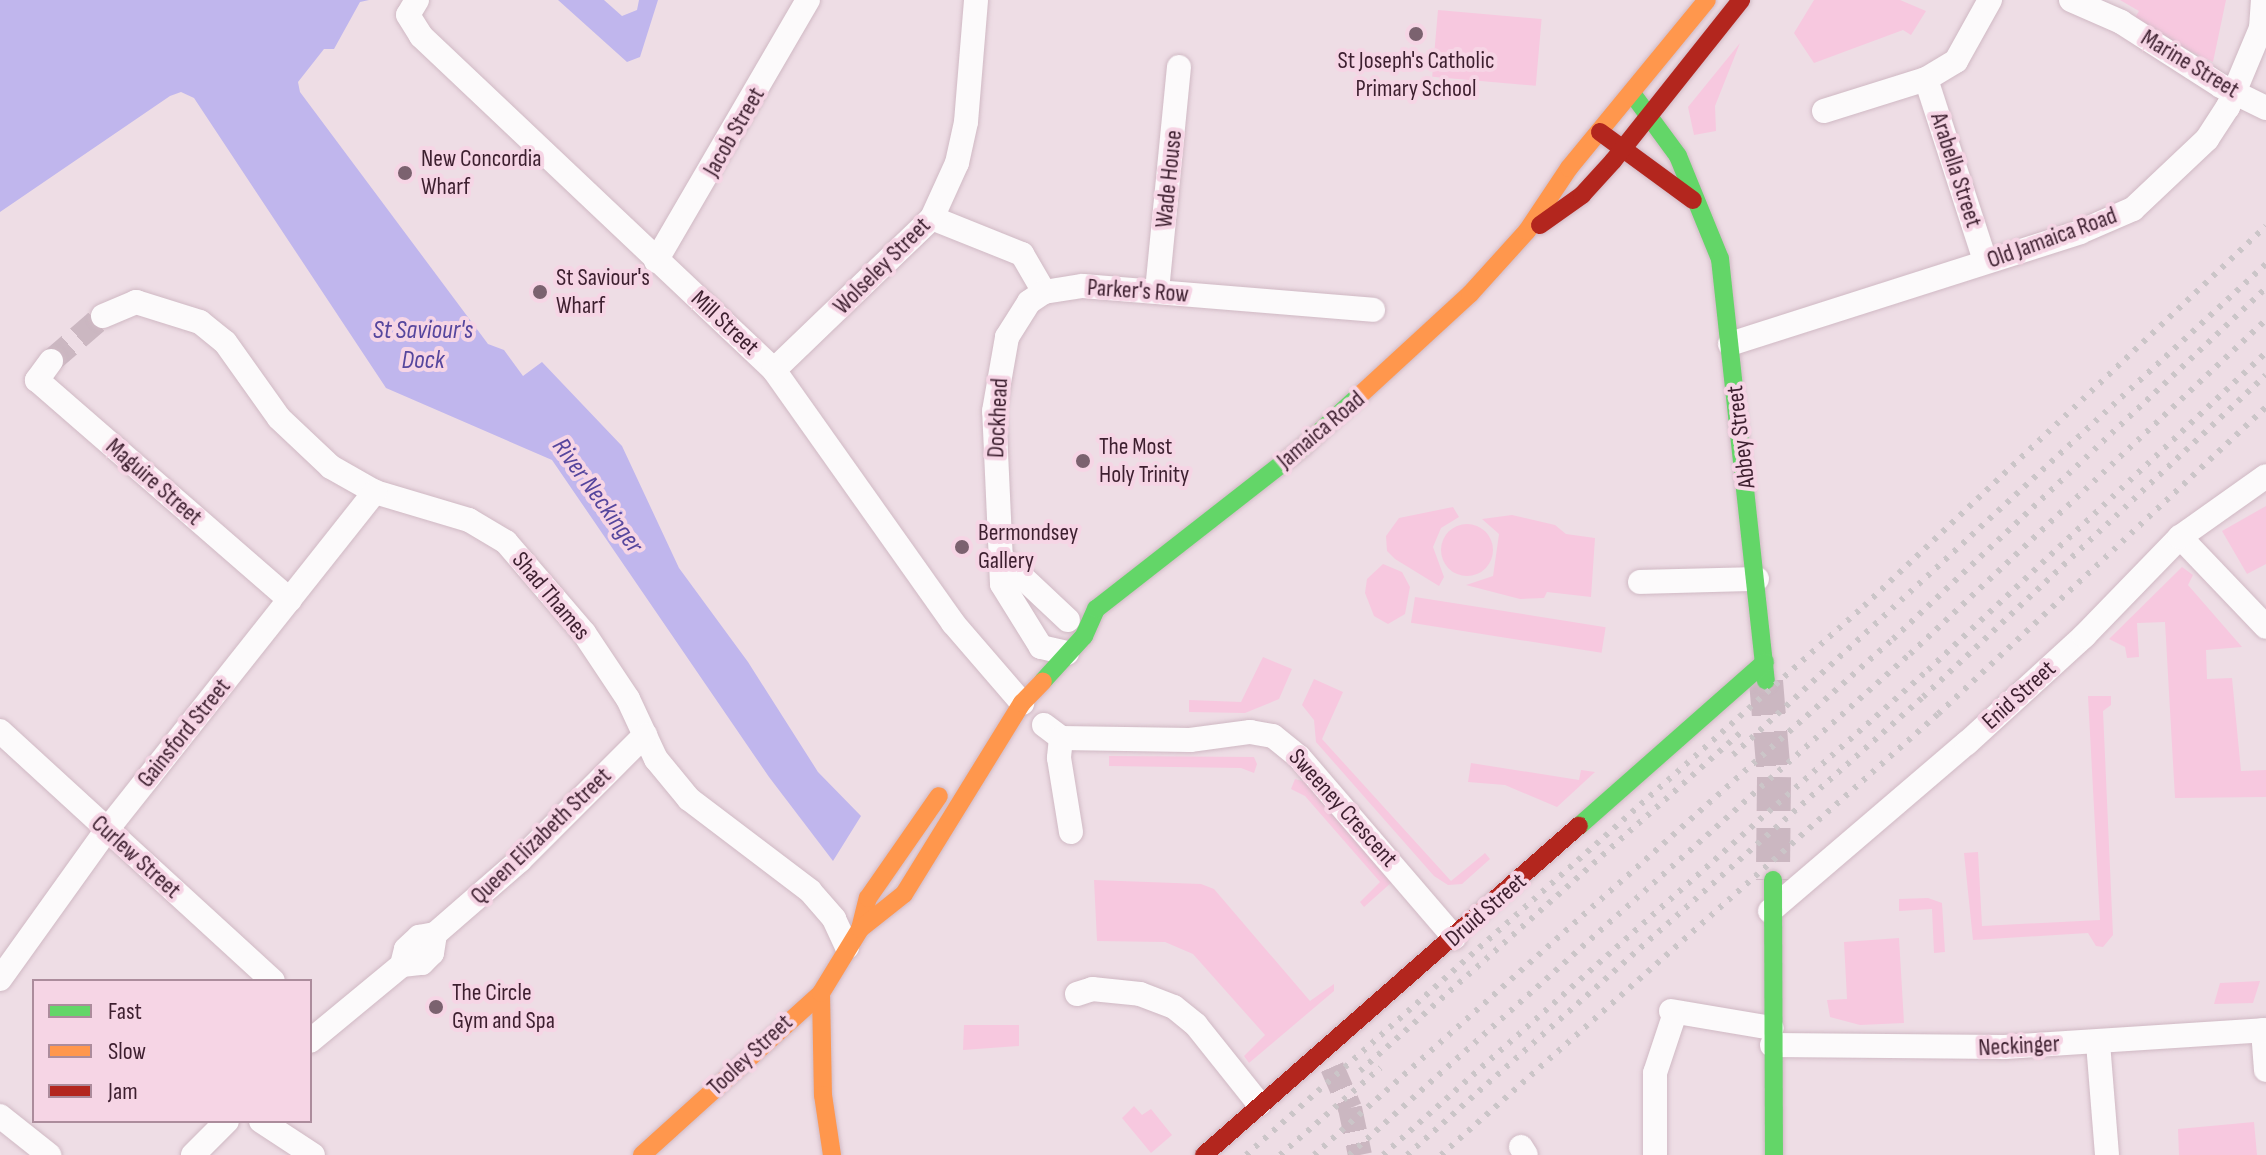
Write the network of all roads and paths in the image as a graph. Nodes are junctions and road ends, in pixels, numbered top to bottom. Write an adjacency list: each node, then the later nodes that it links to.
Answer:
1 (417, 0): 21 (street, Mill Street)
2 (808, 0): 21 (street, Jacob Street)
3 (976, 0): 19 (street, Wolseley Street)
4 (1707, 0): 11 (main road, Jamaica Road)
5 (1741, 0): 15 (main road, Jamaica Road)
6 (1990, 0): 10 (street)
7 (2071, 0): 12 (street, Marine Street)
8 (2263, 0): 12 (street, Old Jamaica Road)
9 (1179, 67): 23 (street, Wade House)
10 (1926, 79): 14 (street); 22 (street, Arabella Street)
11 (1632, 93): 15 (main road, Abbey Street); 16 (main road, Jamaica Road)
12 (2235, 94): 13 (street, Marine Street); 22 (street, Old Jamaica Road)
13 (2266, 108)
14 (1824, 111)
15 (1650, 116): 17 (main road, Jamaica Road); 18 (main road, Abbey Street)
16 (1600, 132): 17 (main road, Abbey Street); 20 (main road, Jamaica Road)
17 (1623, 150): 18 (main road, Abbey Street); 20 (main road, Jamaica Road)
18 (1693, 200): 27 (main road, Abbey Street)
19 (932, 218): 24 (street); 29 (street, Wolseley Street)
20 (1527, 231): 37 (main road, Jamaica Road)
21 (656, 261): 29 (street, Mill Street)
22 (1985, 261): 27 (street, Old Jamaica Road)
23 (1157, 291): 24 (street, Parker's Row); 25 (street, Parker's Row)
24 (1044, 292): 33 (street, Dockhead)
25 (1373, 310)
26 (103, 316): 31 (street, Shad Thames)
27 (1730, 344): 34 (main road, Abbey Street)
28 (51, 361): 36 (street, Maguire Street)
29 (774, 370): 43 (street, Mill Street)
30 (2266, 476): 32 (street, Enid Street)
31 (375, 492): 36 (street, Gainsford Street); 45 (street, Shad Thames)
32 (2180, 537): 39 (street); 50 (street, Enid Street)
33 (1003, 559): 38 (street); 41 (street, Dockhead)
34 (1757, 579): 35 (street); 42 (main road, Abbey Street)
35 (1640, 582)
36 (290, 600): 47 (street, Gainsford Street)
37 (1096, 609): 38 (main road, Jamaica Road); 40 (main road, Jamaica Road)
38 (1068, 620): 41 (main road, Jamaica Road)
39 (2266, 627)
40 (1067, 653): 41 (street); 43 (main road, Jamaica Road)
41 (1029, 658): 43 (main road, Jamaica Road)
42 (1765, 672): 51 (main road, Druid Street)
43 (1007, 698): 52 (main road, Jamaica Road)
44 (0, 731): 47 (street, Curlew Street)
45 (645, 735): 52 (street, Shad Thames); 57 (street, Queen Elizabeth Street)
46 (951, 776): 52 (main road)
47 (106, 831): 53 (street, Gainsford Street); 54 (street, Curlew Street)
48 (1071, 832): 51 (street, Sweeney Crescent)
49 (1773, 880): 50 (main road)
50 (1770, 911): 59 (main road)
51 (1454, 937): 62 (main road, Druid Street)
52 (853, 938): 55 (main road, Tooley Street)
53 (0, 979)
54 (271, 979)
55 (821, 993): 69 (main road, Tooley Street); 70 (main road)
56 (1077, 994): 62 (street)
57 (315, 1028)
58 (2264, 1030): 60 (street, Neckinger); 61 (street)
59 (1772, 1036): 60 (street, Neckinger); 72 (street, Neckinger); 73 (main road)
60 (2098, 1043): 74 (street)
61 (2266, 1070)
62 (1259, 1104): 71 (main road, Druid Street)
63 (0, 1116): 66 (street)
64 (225, 1123): 67 (street)
65 (264, 1123): 68 (street)
66 (49, 1155)
67 (193, 1155)
68 (313, 1155)
69 (642, 1155)
70 (832, 1155)
71 (1204, 1155)
72 (1655, 1155)
73 (1774, 1155)
74 (2107, 1155)

